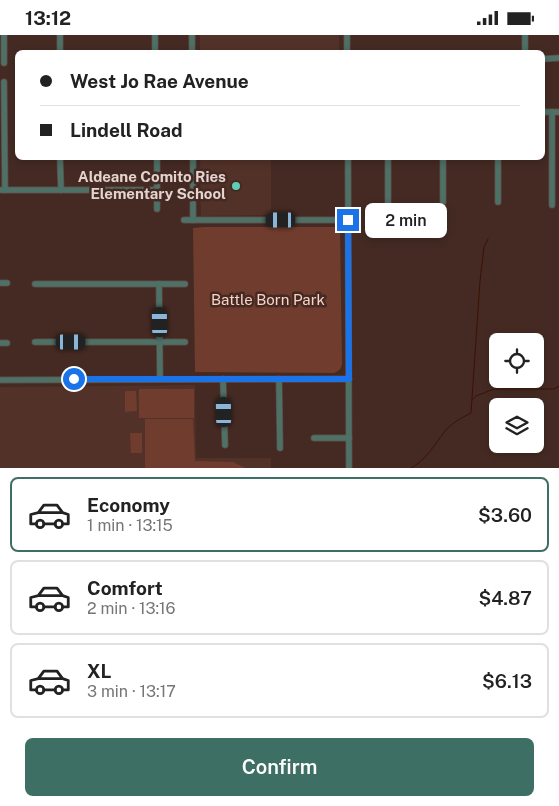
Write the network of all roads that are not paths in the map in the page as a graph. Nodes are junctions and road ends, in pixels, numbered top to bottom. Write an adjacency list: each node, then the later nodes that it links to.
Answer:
1 (4, 35): 14 (street)
2 (60, 35): 7 (street)
3 (155, 35): 8 (street)
4 (192, 35): 9 (street)
5 (346, 35): 10 (street)
6 (525, 35): 11 (street)
7 (60, 50)
8 (155, 50)
9 (192, 50)
10 (347, 50)
11 (525, 50)
12 (559, 58): 13 (street)
13 (545, 59)
14 (4, 63)
15 (4, 82): 24 (street)
16 (556, 112): 30 (street)
17 (60, 160): 25 (street)
18 (157, 160): 26 (street)
19 (193, 160): 33 (street)
20 (348, 160): 34 (street)
21 (388, 160): 27 (street)
22 (443, 160): 28 (street)
23 (498, 160): 29 (street)
24 (3, 190): 25 (street)
25 (61, 190): 26 (street)
26 (157, 190): 31 (street)
27 (388, 202)
28 (444, 202)
29 (498, 202)
30 (552, 205)
31 (157, 209)
32 (184, 220): 33 (street)
33 (194, 220): 34 (street)
34 (348, 220): 46 (street)
35 (0, 283): 36 (street)
36 (7, 283)
37 (35, 283): 38 (street)
38 (159, 283): 39 (street); 41 (street)
39 (185, 283)
40 (35, 342): 41 (street)
41 (160, 342): 42 (street); 43 (street)
42 (186, 342)
43 (160, 379): 44 (street); 47 (street)
44 (223, 379): 45 (street); 50 (street)
45 (278, 379): 46 (street); 51 (street)
46 (349, 379): 49 (street)
47 (0, 380)
48 (314, 438): 49 (street)
49 (349, 438): 52 (street)
50 (225, 445)
51 (280, 448)
52 (349, 468)

